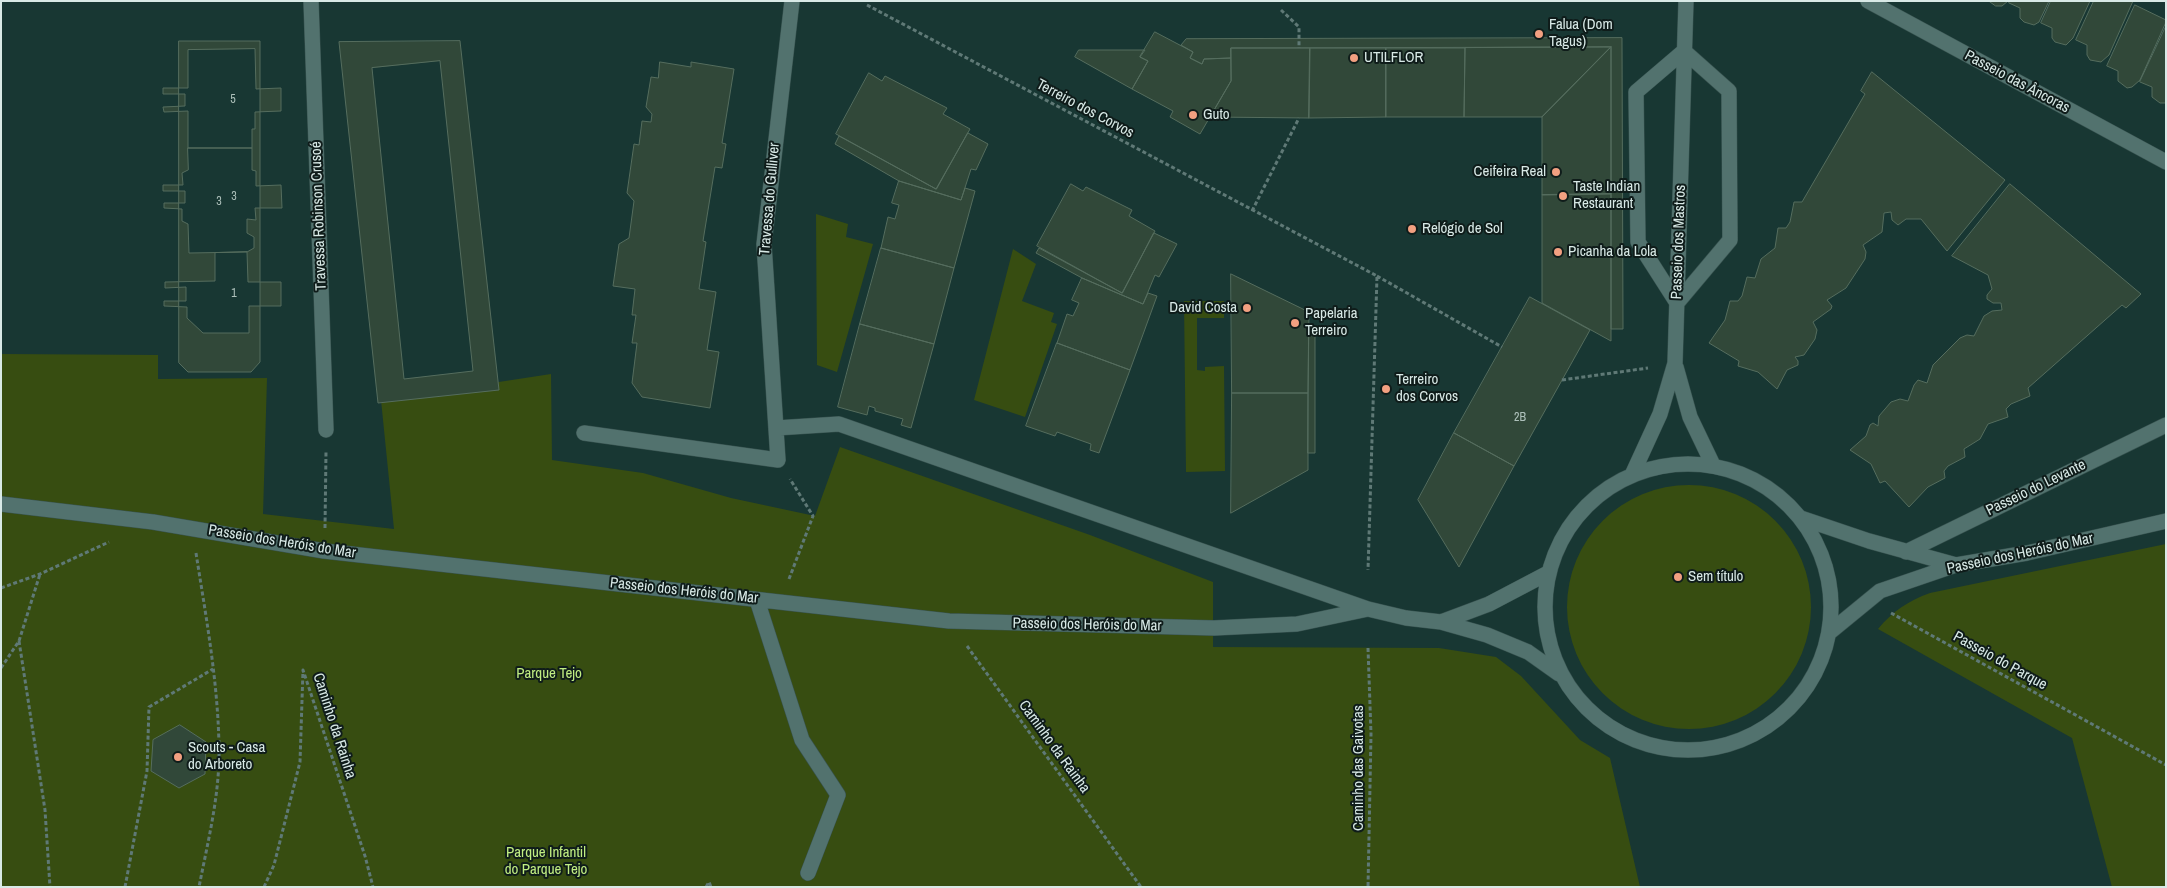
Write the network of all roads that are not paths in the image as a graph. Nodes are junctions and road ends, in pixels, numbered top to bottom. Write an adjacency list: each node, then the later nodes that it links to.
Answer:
1 (311, 1): 11 (street, Travessa Robinson Crusoé)
2 (792, 1): 10 (street, Travessa do Gulliver)
3 (1686, 1): 5 (street, Passeio dos Mastros)
4 (1868, 1): 6 (street, Passeio das Âncoras)
5 (1684, 51): 7 (street, Passeio dos Mastros); 7 (street); 7 (street)
6 (2166, 162)
7 (1677, 303): 8 (street, Passeio dos Mastros)
8 (1676, 363): 13 (street); 14 (street, Passeio dos Mastros)
9 (2166, 425): 18 (street, Passeio do Levante)
10 (776, 428): 12 (street, Travessa do Gulliver); 22 (street, Passeio dos Heróis do Mar)
11 (326, 430)
12 (584, 433)
13 (1713, 465): 14 (street); 16 (street)
14 (1632, 475): 20 (street)
15 (1, 504): 21 (street, Passeio dos Heróis do Mar)
16 (1801, 518): 18 (street); 24 (street)
17 (2166, 520): 19 (street, Passeio dos Heróis do Mar)
18 (1906, 552): 19 (street)
19 (1956, 565): 24 (street, Passeio dos Heróis do Mar)
20 (1548, 573): 23 (street, Passeio dos Heróis do Mar); 25 (street)
21 (757, 600): 22 (street, Passeio dos Heróis do Mar); 26 (street)
22 (1368, 609): 23 (street, Passeio dos Heróis do Mar)
23 (1441, 622): 25 (street, Passeio dos Heróis do Mar)
24 (1830, 632): 25 (street)
25 (1563, 677)
26 (808, 873)

